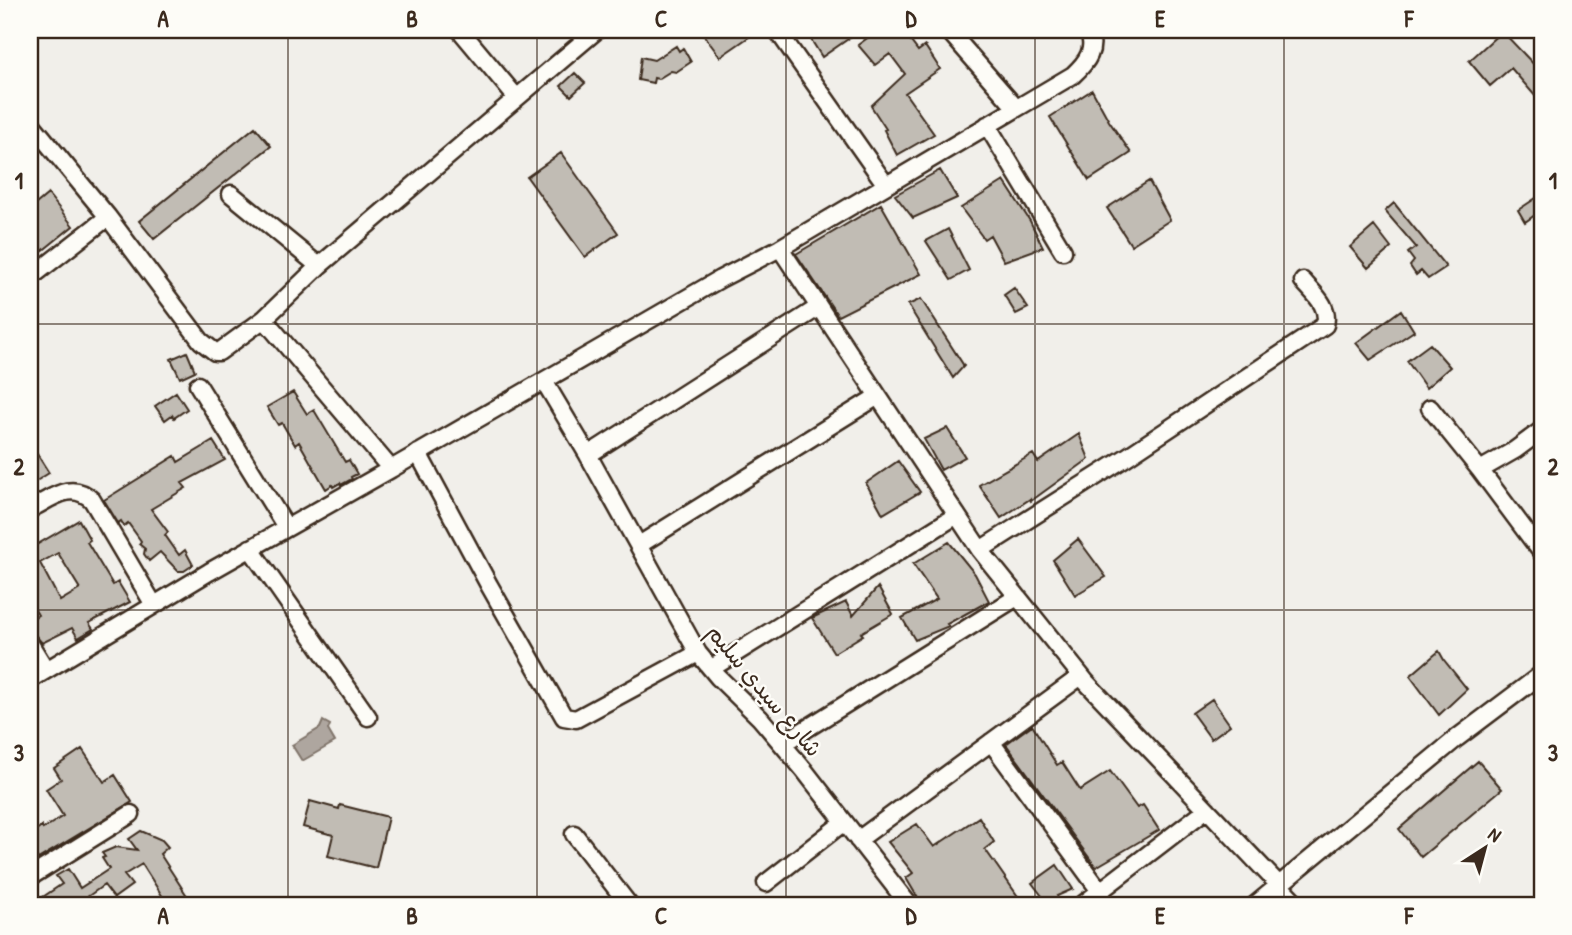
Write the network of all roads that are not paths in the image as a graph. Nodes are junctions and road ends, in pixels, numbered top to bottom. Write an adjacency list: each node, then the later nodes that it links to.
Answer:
1 (460, 30): 6 (street)
2 (597, 30): 6 (street)
3 (777, 30): 10 (street)
4 (948, 30): 7 (street)
5 (1088, 30): 7 (street)
6 (516, 97): 15 (street)
7 (1016, 108): 9 (street)
8 (30, 121): 12 (street)
9 (987, 125): 10 (street); 14 (street)
10 (886, 185): 13 (street)
11 (231, 194): 15 (street)
12 (108, 218): 16 (street); 19 (street)
13 (780, 248): 18 (street); 20 (street)
14 (1063, 251)
15 (318, 266): 19 (street)
16 (30, 278)
17 (1303, 281): 34 (street)
18 (819, 307): 22 (street); 26 (street)
19 (264, 319): 27 (street)
20 (544, 382): 25 (street); 26 (street, شارع سيدي سليم)
21 (198, 385): 31 (street)
22 (878, 396): 30 (street); 32 (street)
23 (1430, 408): 28 (street)
24 (1542, 430): 28 (street)
25 (418, 453): 27 (street); 39 (street)
26 (588, 455): 32 (street, شارع سيدي سليم)
27 (391, 469): 31 (street)
28 (1479, 470): 35 (street)
29 (30, 509): 37 (street)
30 (957, 515): 34 (street); 40 (street)
31 (286, 527): 33 (street)
32 (639, 545): 39 (street, شارع سيدي سليم)
33 (250, 548): 37 (street); 45 (street)
34 (980, 550): 36 (street)
35 (1542, 553)
36 (1017, 597): 43 (street); 47 (street)
37 (154, 605): 41 (street)
38 (30, 644): 41 (street)
39 (698, 653): 40 (street, شارع سيدي سليم)
40 (712, 668): 47 (street, شارع سيدي سليم)
41 (46, 670): 44 (street)
42 (1542, 674): 55 (street)
43 (1081, 676): 46 (street); 48 (street)
44 (30, 680)
45 (369, 717)
46 (991, 742): 52 (street); 56 (street)
47 (782, 744): 50 (street, شارع سيدي سليم)
48 (1207, 809): 55 (street); 56 (street)
49 (131, 814): 53 (street)
50 (844, 822): 52 (street, شارع سيدي سليم); 54 (street)
51 (574, 834): 57 (street)
52 (858, 840): 58 (street, شارع سيدي سليم)
53 (30, 877)
54 (766, 884)
55 (1279, 885): 60 (street); 61 (street)
56 (1100, 891): 59 (street)
57 (629, 905)
58 (909, 905)
59 (1082, 905)
60 (1255, 905)
61 (1298, 905)

